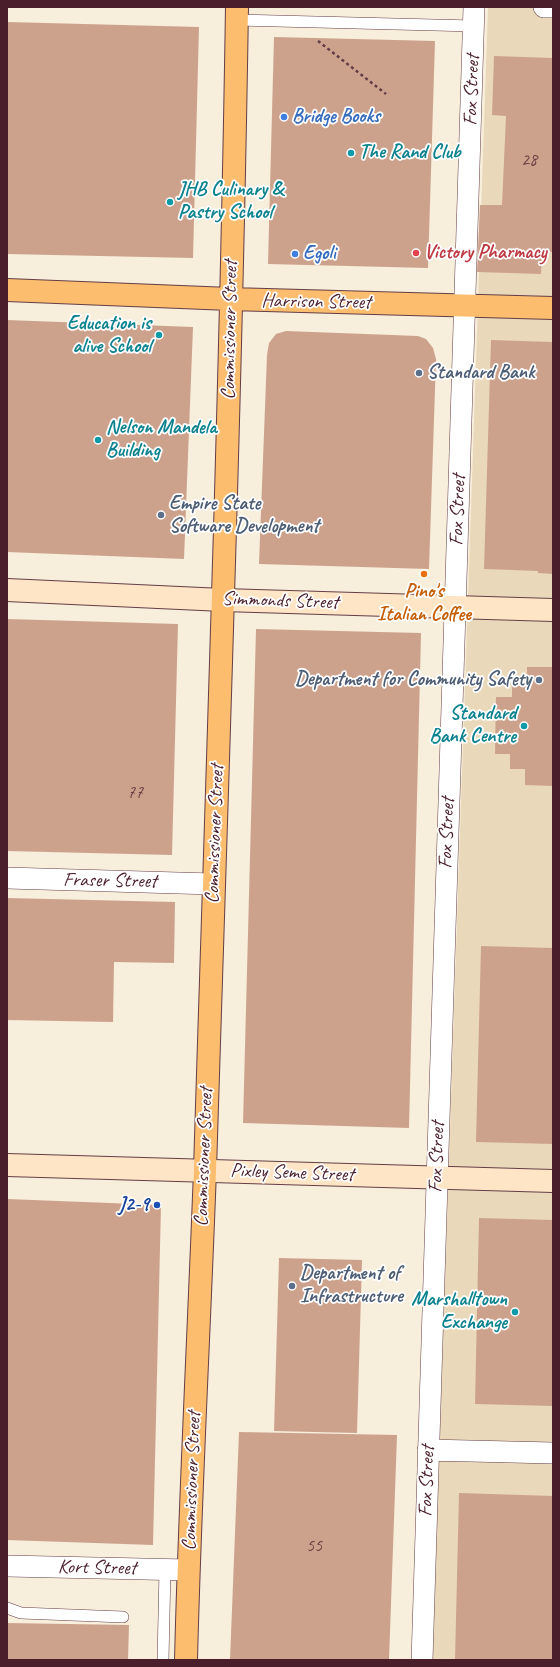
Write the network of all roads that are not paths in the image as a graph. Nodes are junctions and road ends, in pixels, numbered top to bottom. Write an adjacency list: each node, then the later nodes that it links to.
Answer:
1 (544, 7): 2 (street)
2 (553, 7)
3 (237, 14): 4 (lane); 6 (main road, Commissioner Street)
4 (474, 17): 7 (street, Fox Street)
5 (7, 290): 6 (main road, Harrison Street)
6 (230, 299): 7 (main road, Harrison Street); 10 (main road, Commissioner Street)
7 (466, 305): 8 (main road, Harrison Street); 11 (street, Fox Street)
8 (553, 308)
9 (7, 590): 10 (main road, Simmonds Street)
10 (223, 600): 11 (main road, Simmonds Street); 14 (main road, Commissioner Street)
11 (454, 606): 12 (main road, Simmonds Street); 17 (street, Fox Street)
12 (553, 610)
13 (7, 878): 14 (street, Fraser Street)
14 (213, 884): 16 (main road, Commissioner Street)
15 (7, 1165): 16 (main road, Pixley Seme Street)
16 (205, 1170): 17 (main road, Pixley Seme Street); 23 (main road, Commissioner Street)
17 (436, 1177): 18 (main road, Pixley Seme Street); 19 (street, Fox Street)
18 (553, 1181)
19 (428, 1450): 20 (street); 28 (street, Fox Street)
20 (553, 1453)
21 (7, 1566): 22 (street, Kort Street)
22 (165, 1570): 23 (street, Kort Street); 26 (lane)
23 (188, 1570): 27 (main road, Commissioner Street)
24 (7, 1608): 25 (lane)
25 (123, 1616)
26 (163, 1660)
27 (186, 1660)
28 (422, 1660)

